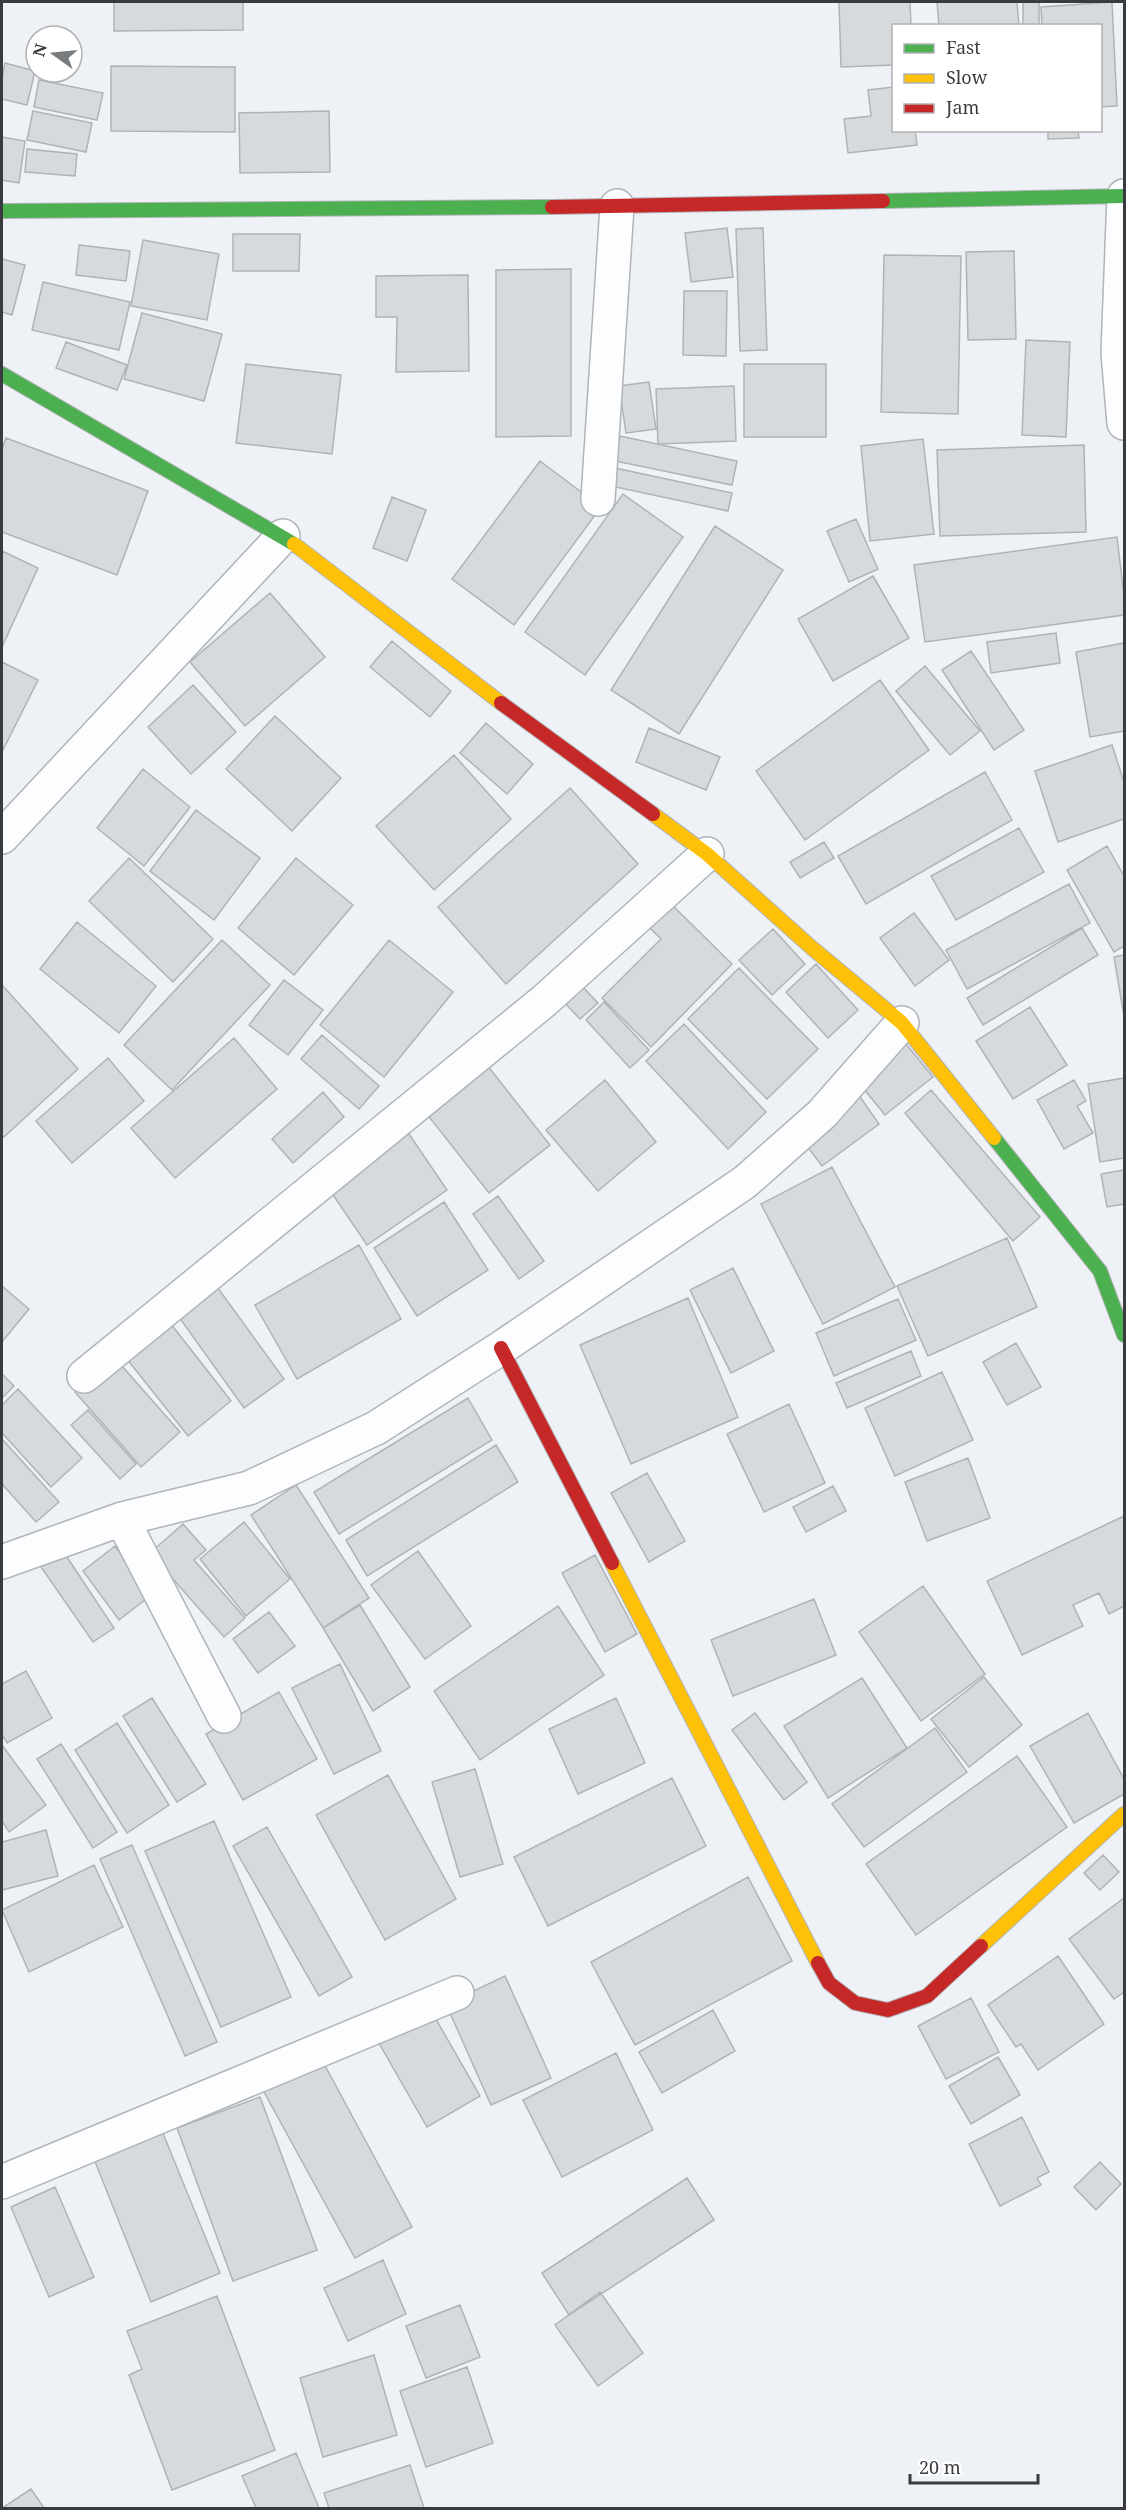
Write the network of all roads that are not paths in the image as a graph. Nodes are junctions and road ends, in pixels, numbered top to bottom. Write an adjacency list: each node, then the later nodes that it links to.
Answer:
1 (1124, 196): 2 (street); 5 (street)
2 (617, 206): 3 (street); 6 (street)
3 (2, 211)
4 (2, 374): 7 (street)
5 (1125, 423)
6 (598, 499)
7 (283, 536): 8 (street); 9 (street)
8 (2, 837)
9 (707, 854): 10 (street); 13 (street)
10 (902, 1023): 11 (street); 12 (street)
11 (1125, 1335)
12 (501, 1348): 14 (street); 17 (street)
13 (84, 1376)
14 (122, 1519): 15 (street); 16 (street)
15 (2, 1562)
16 (224, 1716)
17 (1125, 1814)
18 (458, 1994): 19 (street)
19 (2, 2182)

